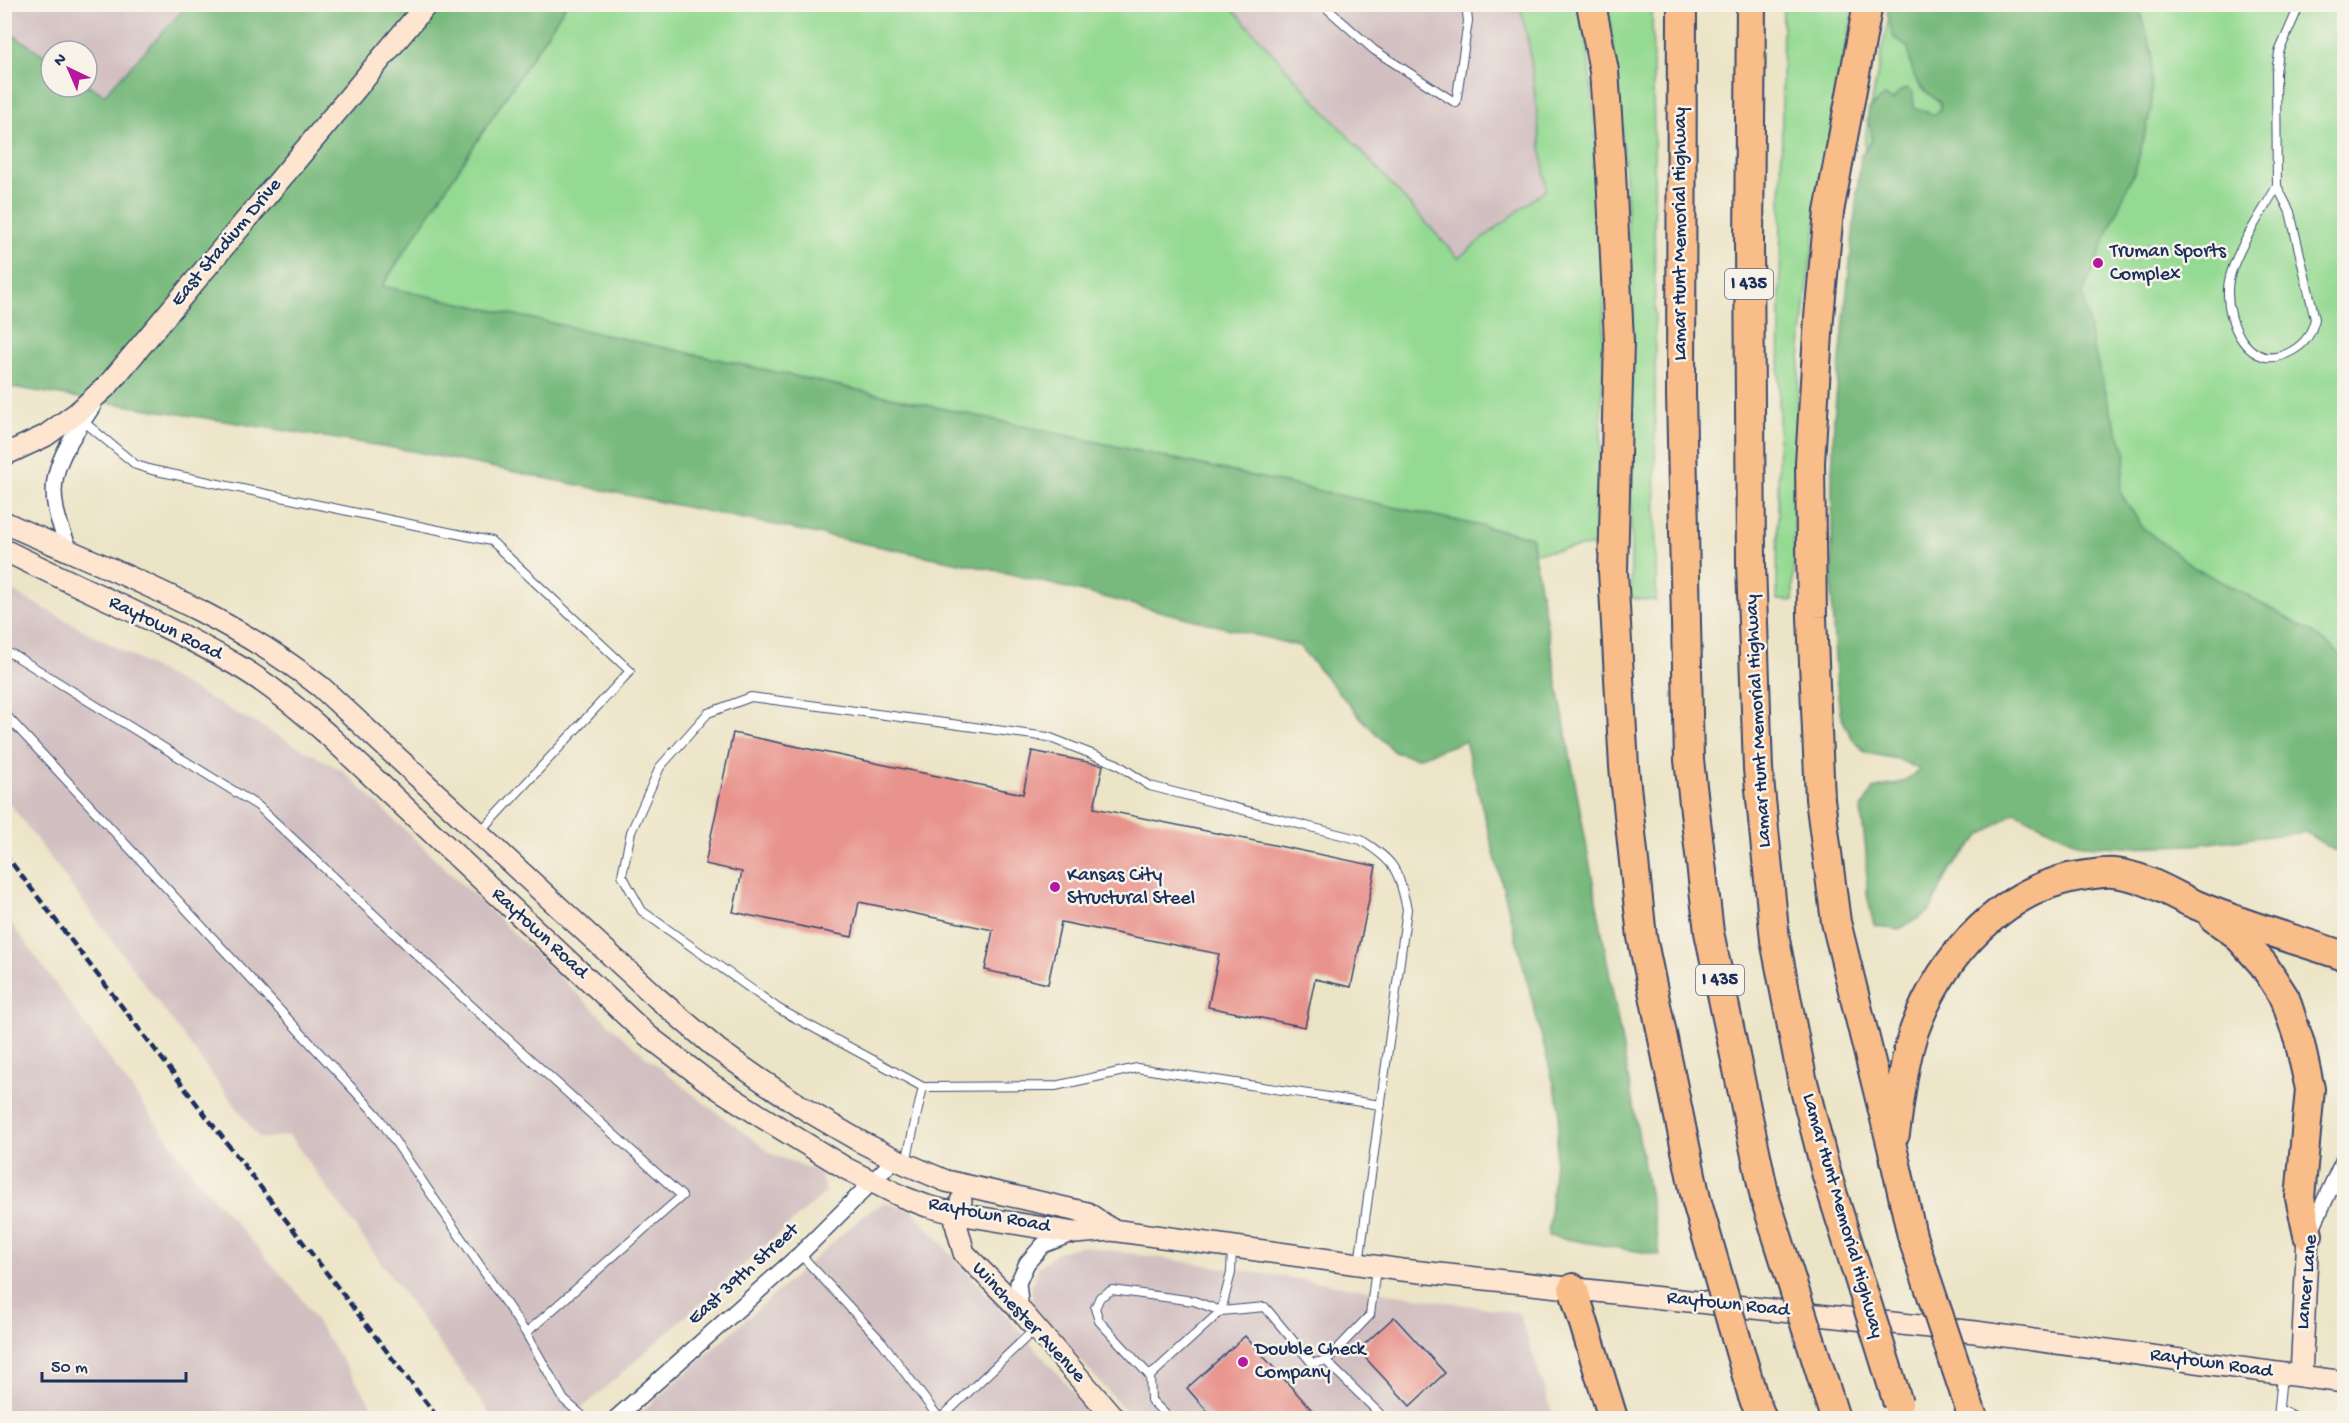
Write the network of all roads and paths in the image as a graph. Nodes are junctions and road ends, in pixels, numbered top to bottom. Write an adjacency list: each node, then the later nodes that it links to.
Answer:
1 (427, 4): 10 (main road, East Stadium Drive)
2 (1322, 4): 3 (lane)
3 (1466, 4)
4 (1591, 4): 48 (highway, bridge)
5 (1682, 4): 58 (highway, Lamar Hunt Memorial Highway / I 435, bridge)
6 (1751, 4): 50 (highway, Lamar Hunt Memorial Highway / I 435, bridge)
7 (1868, 4): 27 (highway)
8 (2300, 4): 9 (lane)
9 (2277, 186): 9 (lane)
10 (108, 385): 11 (street); 12 (main road, East Stadium Drive)
11 (83, 421): 15 (street); 20 (lane)
12 (4, 454)
13 (4, 522): 15 (main road, Raytown Road)
14 (4, 550): 18 (main road, Raytown Road)
15 (71, 552): 17 (main road, Raytown Road)
16 (4, 652): 43 (lane)
17 (318, 685): 18 (main road); 20 (main road, Raytown Road)
18 (298, 708): 23 (main road, Raytown Road)
19 (4, 713): 43 (lane)
20 (479, 834): 22 (main road, Raytown Road)
21 (2196, 904): 24 (highway); 27 (highway); 35 (highway)
22 (572, 921): 23 (main road); 29 (main road, Raytown Road)
23 (549, 943): 30 (main road, Raytown Road)
24 (2344, 956)
25 (923, 1087): 26 (lane); 26 (lane); 29 (lane)
26 (1381, 1105): 38 (lane)
27 (1893, 1151): 59 (highway, bridge)
28 (2344, 1159): 35 (street, Lancer Lane)
29 (901, 1161): 30 (street, East 39th Street); 31 (main road, Raytown Road)
30 (872, 1182): 32 (main road, Raytown Road); 37 (street, East 39th Street)
31 (965, 1185): 32 (main road, Winchester Avenue); 33 (main road, Raytown Road)
32 (958, 1214): 34 (main road, Raytown Road); 40 (main road, Winchester Avenue)
33 (1112, 1230): 34 (main road, Raytown Road); 36 (main road, Raytown Road)
34 (1076, 1233): 40 (street)
35 (2308, 1235): 45 (main road, Lancer Lane)
36 (1232, 1247): 38 (main road, Raytown Road); 41 (lane)
37 (800, 1254): 52 (street, East 39th Street); 53 (lane)
38 (1368, 1265): 39 (main road, Raytown Road); 44 (lane)
39 (1573, 1288): 45 (main road, Raytown Road); 57 (highway)
40 (1021, 1311): 42 (main road, Winchester Avenue)
41 (1221, 1311): 44 (lane); 46 (lane); 46 (lane)
42 (1036, 1328): 53 (lane); 54 (main road, Winchester Avenue)
43 (526, 1333): 51 (lane)
44 (1326, 1361): 56 (lane)
45 (2292, 1375): 47 (main road, Raytown Road); 49 (lane)
46 (1150, 1376): 55 (lane)
47 (2344, 1382)
48 (1758, 1408)
49 (2279, 1409): 60 (lane); 61 (lane)
50 (1901, 1411)
51 (585, 1419)
52 (616, 1419)
53 (940, 1419)
54 (1114, 1419)
55 (1169, 1419)
56 (1384, 1419)
57 (1613, 1419)
58 (1835, 1419)
59 (1973, 1419)
60 (2278, 1419)
61 (2298, 1419)

